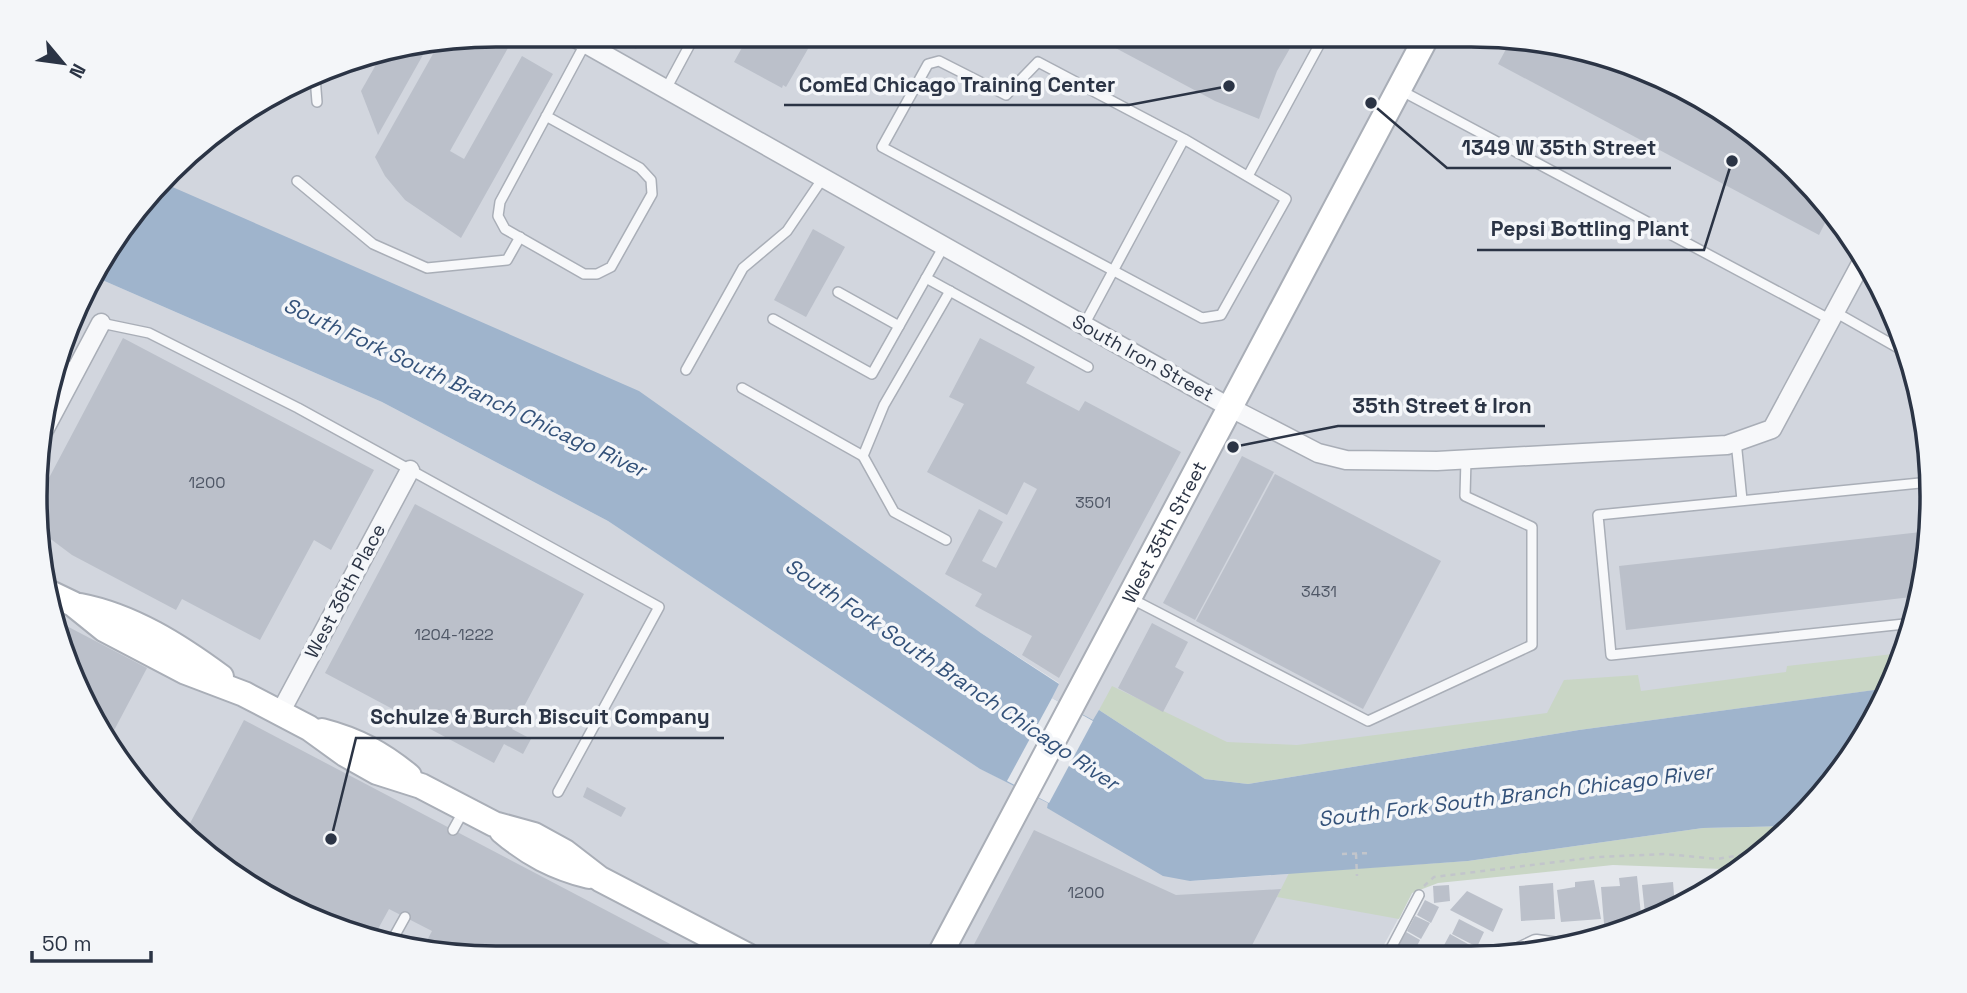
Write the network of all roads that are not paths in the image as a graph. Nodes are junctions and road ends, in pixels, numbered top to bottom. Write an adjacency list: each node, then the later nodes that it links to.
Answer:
1 (574, 47): 10 (lane)
2 (591, 47): 7 (street, South Iron Street)
3 (689, 47): 7 (lane)
4 (1318, 47): 12 (lane)
5 (1421, 47): 8 (main road, West 35th Street)
6 (316, 86): 9 (lane)
7 (666, 89): 13 (street, South Iron Street)
8 (1398, 89): 22 (lane); 32 (main road, West 35th Street)
9 (317, 103)
10 (547, 116): 15 (lane); 15 (lane)
11 (1184, 139): 12 (lane); 18 (lane); 18 (lane)
12 (1248, 176): 18 (lane)
13 (824, 178): 16 (street, South Iron Street); 30 (lane)
14 (297, 181): 15 (lane)
15 (520, 237)
16 (944, 246): 19 (lane); 25 (street, South Iron Street)
17 (1858, 269): 22 (street)
18 (1113, 271): 25 (lane)
19 (926, 278): 20 (lane); 26 (lane)
20 (950, 291): 29 (lane); 34 (lane)
21 (838, 292): 26 (lane)
22 (1833, 316): 27 (lane); 33 (street, South Iron Street)
23 (773, 319): 26 (lane)
24 (101, 323): 28 (street); 36 (lane)
25 (1084, 325): 32 (street, South Iron Street)
26 (899, 326)
27 (1894, 346)
28 (68, 367)
29 (1088, 367)
30 (686, 370)
31 (742, 388): 34 (lane)
32 (1229, 407): 35 (street, South Iron Street); 41 (main road, West 35th Street)
33 (1736, 441): 35 (street, South Iron Street); 38 (lane)
34 (863, 456): 39 (lane)
35 (1466, 459): 41 (lane)
36 (410, 470): 43 (street, West 36th Place); 44 (lane)
37 (1920, 483): 38 (lane)
38 (1742, 500): 42 (lane)
39 (946, 540)
40 (59, 597): 43 (main road)
41 (1128, 597): 49 (main road, West 35th Street)
42 (1901, 624)
43 (280, 713): 48 (main road)
44 (558, 792)
45 (1419, 895): 50 (lane)
46 (405, 917): 47 (lane)
47 (396, 934)
48 (729, 946)
49 (944, 946)
50 (1392, 946)

